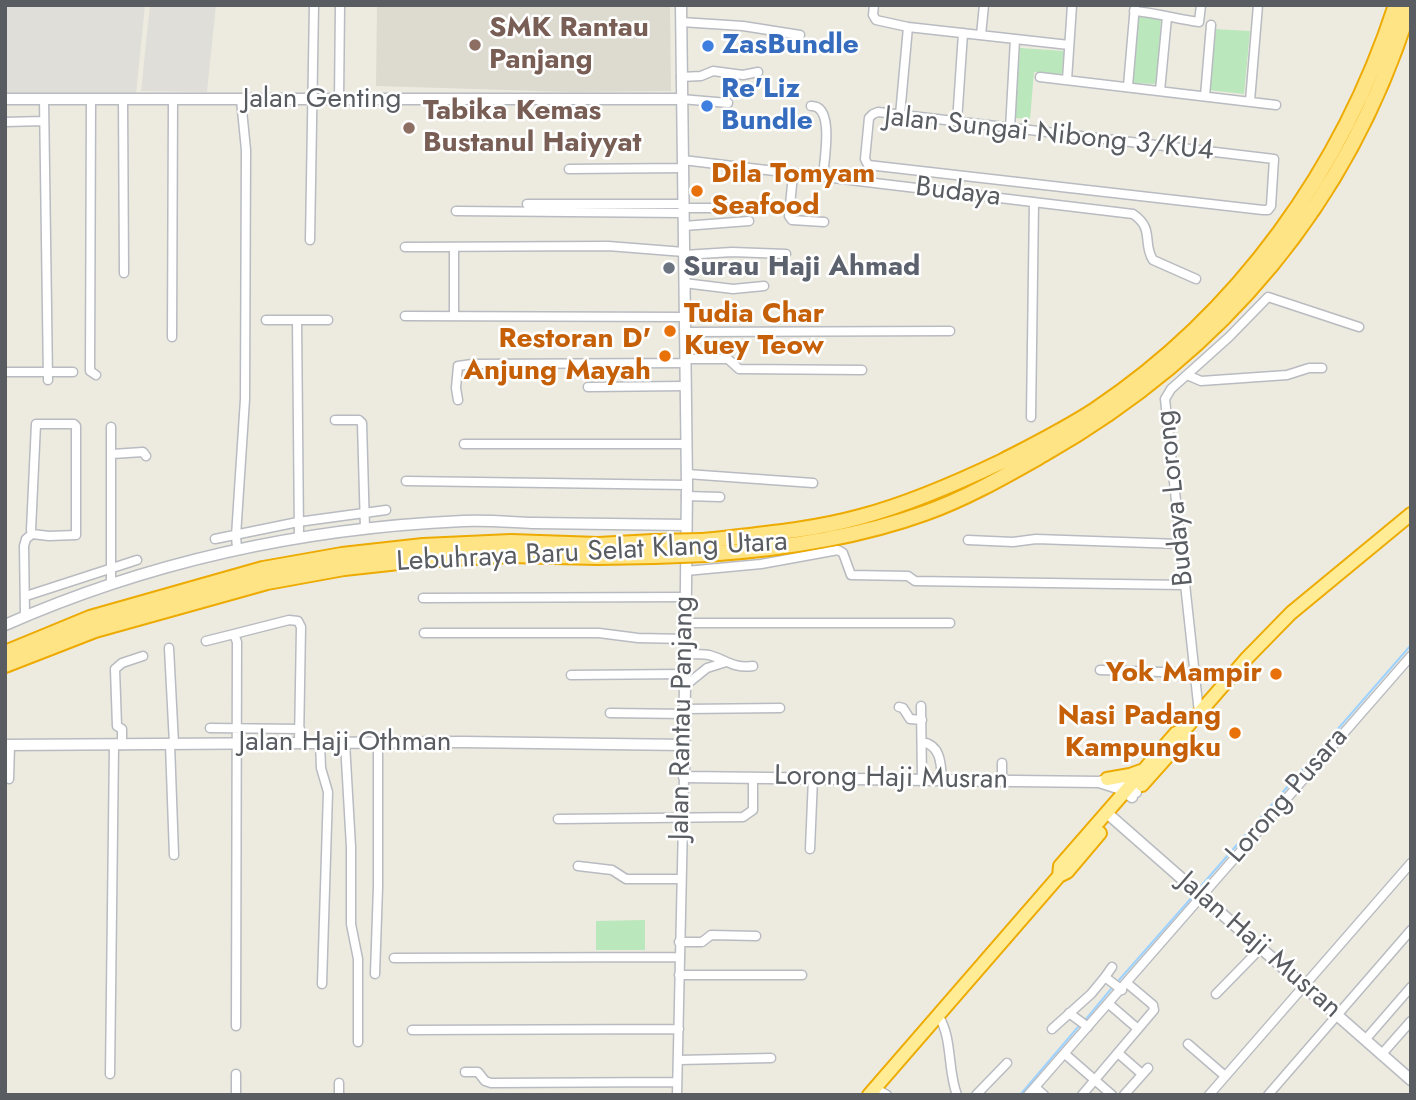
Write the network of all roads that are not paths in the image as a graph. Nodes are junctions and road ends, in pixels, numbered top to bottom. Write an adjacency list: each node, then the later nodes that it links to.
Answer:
1 (314, 5): 35 (street)
2 (340, 5): 36 (street)
3 (681, 5): 13 (street, Jalan Rantau Panjang)
4 (874, 5): 15 (street)
5 (984, 5): 18 (street)
6 (1072, 5): 20 (street)
7 (1201, 5): 12 (street)
8 (1258, 5): 37 (street)
9 (1396, 5): 113 (highway, Lebuhraya Baru Selat Klang Utara)
10 (1410, 5): 113 (highway, Lebuhraya Baru Selat Klang Utara)
11 (1134, 8): 12 (street); 25 (street)
12 (1167, 17): 26 (street)
13 (681, 22): 17 (street); 22 (street, Jalan Rantau Panjang)
14 (1211, 25): 27 (street)
15 (908, 27): 16 (street); 41 (street)
16 (963, 33): 18 (street); 44 (street)
17 (800, 35)
18 (981, 35): 19 (street)
19 (1015, 39): 20 (street); 45 (street)
20 (1069, 45): 24 (street)
21 (758, 72): 22 (street)
22 (681, 77): 30 (street, Jalan Rantau Panjang)
23 (1040, 77): 24 (street)
24 (1067, 80): 25 (street)
25 (1128, 86): 26 (street)
26 (1160, 91): 27 (street)
27 (1205, 96): 37 (street)
28 (5, 99): 29 (street, Jalan Genting)
29 (44, 99): 31 (street, Jalan Genting); 42 (street)
30 (681, 99): 36 (street, Jalan Genting); 38 (street); 46 (street, Jalan Rantau Panjang)
31 (92, 100): 32 (street, Jalan Genting); 82 (street)
32 (124, 100): 33 (street, Jalan Genting); 63 (street)
33 (173, 100): 34 (street, Jalan Genting); 76 (street)
34 (241, 100): 35 (street, Jalan Genting); 107 (street)
35 (312, 100): 36 (street, Jalan Genting); 58 (street)
36 (339, 100)
37 (1250, 101): 39 (street)
38 (728, 103)
39 (1276, 105)
40 (810, 106): 49 (street)
41 (900, 115): 44 (street, Jalan Sungai Nibong 3/KU4); 45 (street, Jalan Sungai Nibong 3/KU4)
42 (44, 121): 43 (street); 84 (street)
43 (5, 122)
44 (957, 122): 45 (street, Jalan Sungai Nibong 3/KU4)
45 (1010, 129)
46 (683, 164): 47 (street, Budaya); 48 (street, Budaya); 52 (street, Jalan Rantau Panjang)
47 (569, 169)
48 (793, 174): 49 (street, Budaya); 56 (street)
49 (823, 177): 50 (street, Budaya)
50 (1034, 202): 64 (street, Budaya); 88 (street)
51 (527, 204): 52 (street)
52 (683, 208): 53 (street); 54 (street); 57 (street, Jalan Rantau Panjang)
53 (733, 208)
54 (456, 211)
55 (749, 221): 57 (street)
56 (824, 222)
57 (684, 226): 61 (street, Jalan Rantau Panjang)
58 (310, 240)
59 (405, 247): 60 (street)
60 (454, 247): 61 (street); 68 (street)
61 (684, 253): 62 (street); 65 (street, Jalan Rantau Panjang)
62 (786, 254)
63 (124, 273)
64 (1196, 279)
65 (684, 283): 66 (street); 69 (street, Jalan Rantau Panjang)
66 (764, 286)
67 (405, 316): 68 (street)
68 (454, 316): 69 (street)
69 (685, 317): 75 (street, Jalan Rantau Panjang)
70 (266, 320): 71 (street)
71 (297, 320): 72 (street); 103 (street)
72 (328, 320)
73 (1359, 327): 83 (street, Budaya Lorong)
74 (950, 331): 75 (street)
75 (685, 332): 77 (street, Jalan Rantau Panjang)
76 (172, 337)
77 (686, 361): 79 (street); 85 (street, Jalan Rantau Panjang); 87 (street)
78 (1322, 368): 83 (street)
79 (862, 370)
80 (5, 372): 84 (street)
81 (73, 372): 84 (street)
82 (96, 375)
83 (1187, 375): 111 (street, Budaya Lorong)
84 (48, 376)
85 (686, 386): 86 (street); 92 (street, Jalan Rantau Panjang)
86 (588, 387)
87 (458, 400)
88 (1031, 417)
89 (335, 420): 101 (street)
90 (111, 427): 93 (street)
91 (464, 444): 92 (street)
92 (686, 444): 95 (street, Jalan Rantau Panjang)
93 (111, 454): 94 (street); 116 (street)
94 (146, 456)
95 (687, 480): 96 (street); 97 (street); 98 (street, Jalan Rantau Panjang)
96 (406, 481)
97 (813, 483)
98 (687, 496): 99 (street); 104 (street, Jalan Rantau Panjang)
99 (720, 497)
100 (386, 510): 101 (street)
101 (364, 512): 103 (street); 105 (street)
102 (1411, 514): 149 (highway)
103 (298, 522): 107 (street); 108 (street)
104 (685, 525): 105 (street); 117 (street, Jalan Rantau Panjang)
105 (365, 529): 108 (street)
106 (32, 534): 106 (street); 120 (street)
107 (236, 536): 109 (street); 112 (street)
108 (299, 537): 112 (street)
109 (215, 539)
110 (968, 540): 111 (street)
111 (1180, 544): 119 (street, Budaya Lorong)
112 (237, 548): 118 (street)
113 (705, 548): 114 (highway, Lebuhraya Baru Selat Klang Utara, bridge)
114 (654, 549): 133 (highway, Lebuhraya Baru Selat Klang Utara); 138 (highway, Lebuhraya Baru Selat Klang Utara)
115 (137, 560): 116 (street)
116 (112, 568): 118 (street); 120 (street)
117 (686, 570): 119 (street); 121 (street, Jalan Rantau Panjang)
118 (111, 584): 123 (street)
119 (1184, 585): 141 (street, Budaya Lorong)
120 (26, 596): 123 (street)
121 (686, 597): 122 (street); 125 (street, Jalan Rantau Panjang)
122 (424, 598)
123 (25, 617): 127 (street)
124 (5, 620): 127 (street)
125 (686, 623): 126 (street); 130 (street, Jalan Rantau Panjang)
126 (950, 623)
127 (6, 625)
128 (424, 633): 130 (street)
129 (234, 634): 131 (street); 152 (street); 153 (street)
130 (686, 639): 134 (street, Jalan Rantau Panjang)
131 (206, 642)
132 (169, 648): 160 (street)
133 (5, 653)
134 (685, 654): 137 (street); 143 (street, Jalan Rantau Panjang)
135 (143, 656): 163 (street)
136 (1411, 656): 185 (street, Lorong Pusara)
137 (723, 663): 139 (street); 143 (street)
138 (5, 665)
139 (752, 666)
140 (1100, 670): 141 (street)
141 (1194, 673): 149 (street, Budaya Lorong)
142 (571, 675): 143 (street)
143 (685, 680): 147 (street, Jalan Rantau Panjang)
144 (921, 706): 150 (street)
145 (899, 707): 150 (street)
146 (780, 708): 147 (street)
147 (685, 712): 148 (street); 164 (street, Jalan Rantau Panjang)
148 (610, 713)
149 (1199, 713): 154 (highway)
150 (922, 720): 155 (street)
151 (211, 728): 152 (street)
152 (238, 729): 153 (street); 161 (street)
153 (300, 729): 156 (street)
154 (1186, 729): 166 (highway); 175 (highway)
155 (922, 742): 171 (street); 172 (street)
156 (299, 743): 157 (street, Jalan Haji Othman); 161 (street, Jalan Haji Othman)
157 (320, 743): 158 (street, Jalan Haji Othman); 197 (street)
158 (345, 743): 159 (street, Jalan Haji Othman); 214 (street)
159 (378, 743): 164 (street, Jalan Haji Othman); 193 (street)
160 (172, 744): 161 (street, Jalan Haji Othman); 163 (street, Jalan Haji Othman); 181 (street)
161 (238, 744): 207 (street)
162 (8, 745): 163 (street, Jalan Haji Othman); 170 (street)
163 (118, 745): 223 (street)
164 (685, 745): 167 (street, Jalan Rantau Panjang)
165 (1002, 763): 173 (street)
166 (1144, 770): 174 (highway); 175 (highway)
167 (684, 778): 168 (street, Lorong Haji Musran); 179 (street, Jalan Rantau Panjang)
168 (753, 778): 169 (street, Lorong Haji Musran); 179 (street)
169 (813, 778): 171 (street, Lorong Haji Musran); 180 (street)
170 (9, 779)
171 (922, 780): 172 (street, Lorong Haji Musran)
172 (942, 780): 173 (street, Lorong Haji Musran)
173 (1002, 781): 174 (street, Lorong Haji Musran)
174 (1104, 782): 175 (street, Lorong Haji Musran); 176 (highway)
175 (1131, 792): 176 (highway); 177 (highway)
176 (1116, 803): 177 (highway)
177 (1110, 816): 185 (street, Jalan Haji Musran); 204 (highway)
178 (558, 818): 179 (street)
179 (682, 818): 184 (street, Jalan Rantau Panjang)
180 (810, 849)
181 (174, 855)
182 (1411, 863): 199 (street)
183 (578, 866): 184 (street)
184 (680, 879): 188 (street, Jalan Rantau Panjang)
185 (1201, 895): 189 (street, Jalan Haji Musran); 198 (street, Lorong Pusara)
186 (1411, 930): 205 (street)
187 (756, 936): 188 (street)
188 (679, 943): 190 (street, Jalan Rantau Panjang)
189 (1260, 949): 199 (street, Jalan Haji Musran); 201 (street)
190 (678, 957): 191 (street); 194 (street, Jalan Rantau Panjang)
191 (394, 958)
192 (1112, 967): 196 (street)
193 (375, 974)
194 (679, 975): 195 (street); 209 (street, Jalan Rantau Panjang)
195 (802, 975)
196 (1105, 977): 198 (street); 203 (street)
197 (322, 984)
198 (1125, 987): 202 (street, Lorong Pusara); 211 (street)
199 (1303, 987): 205 (street, Jalan Haji Musran); 225 (street)
200 (1411, 987): 213 (street)
201 (1216, 994)
202 (1109, 1004): 208 (street, Lorong Pusara); 211 (street)
203 (1069, 1013): 208 (street); 210 (street)
204 (938, 1015): 231 (highway); 236 (street)
205 (1336, 1015): 213 (street, Jalan Haji Musran); 244 (street)
206 (1411, 1021): 216 (street)
207 (236, 1026)
208 (1088, 1027): 218 (street, Lorong Pusara)
209 (679, 1029): 212 (street); 220 (street, Jalan Rantau Panjang)
210 (1052, 1029)
211 (1138, 1029): 217 (street)
212 (412, 1030)
213 (1365, 1040): 216 (street, Jalan Haji Musran)
214 (358, 1042)
215 (1188, 1044): 225 (street)
216 (1385, 1050): 227 (street, Jalan Haji Musran)
217 (1118, 1053): 226 (street); 242 (street)
218 (1065, 1054): 226 (street); 230 (street, Lorong Pusara)
219 (771, 1058): 220 (street)
220 (679, 1060): 228 (street, Jalan Rantau Panjang)
221 (1007, 1063): 237 (street)
222 (466, 1072): 228 (street)
223 (110, 1074)
224 (236, 1074): 232 (street)
225 (1225, 1076): 243 (street)
226 (1095, 1080): 240 (street); 241 (street)
227 (1411, 1080)
228 (677, 1082): 234 (street, Jalan Rantau Panjang)
229 (340, 1083): 233 (street)
230 (1035, 1087): 238 (street, Lorong Pusara); 239 (street)
231 (872, 1091): 235 (street)
232 (236, 1095)
233 (339, 1095)
234 (677, 1095)
235 (887, 1095)
236 (957, 1095)
237 (976, 1095)
238 (1028, 1095)
239 (1044, 1095)
240 (1082, 1095)
241 (1112, 1095)
242 (1124, 1095)
243 (1209, 1095)
244 (1268, 1095)

